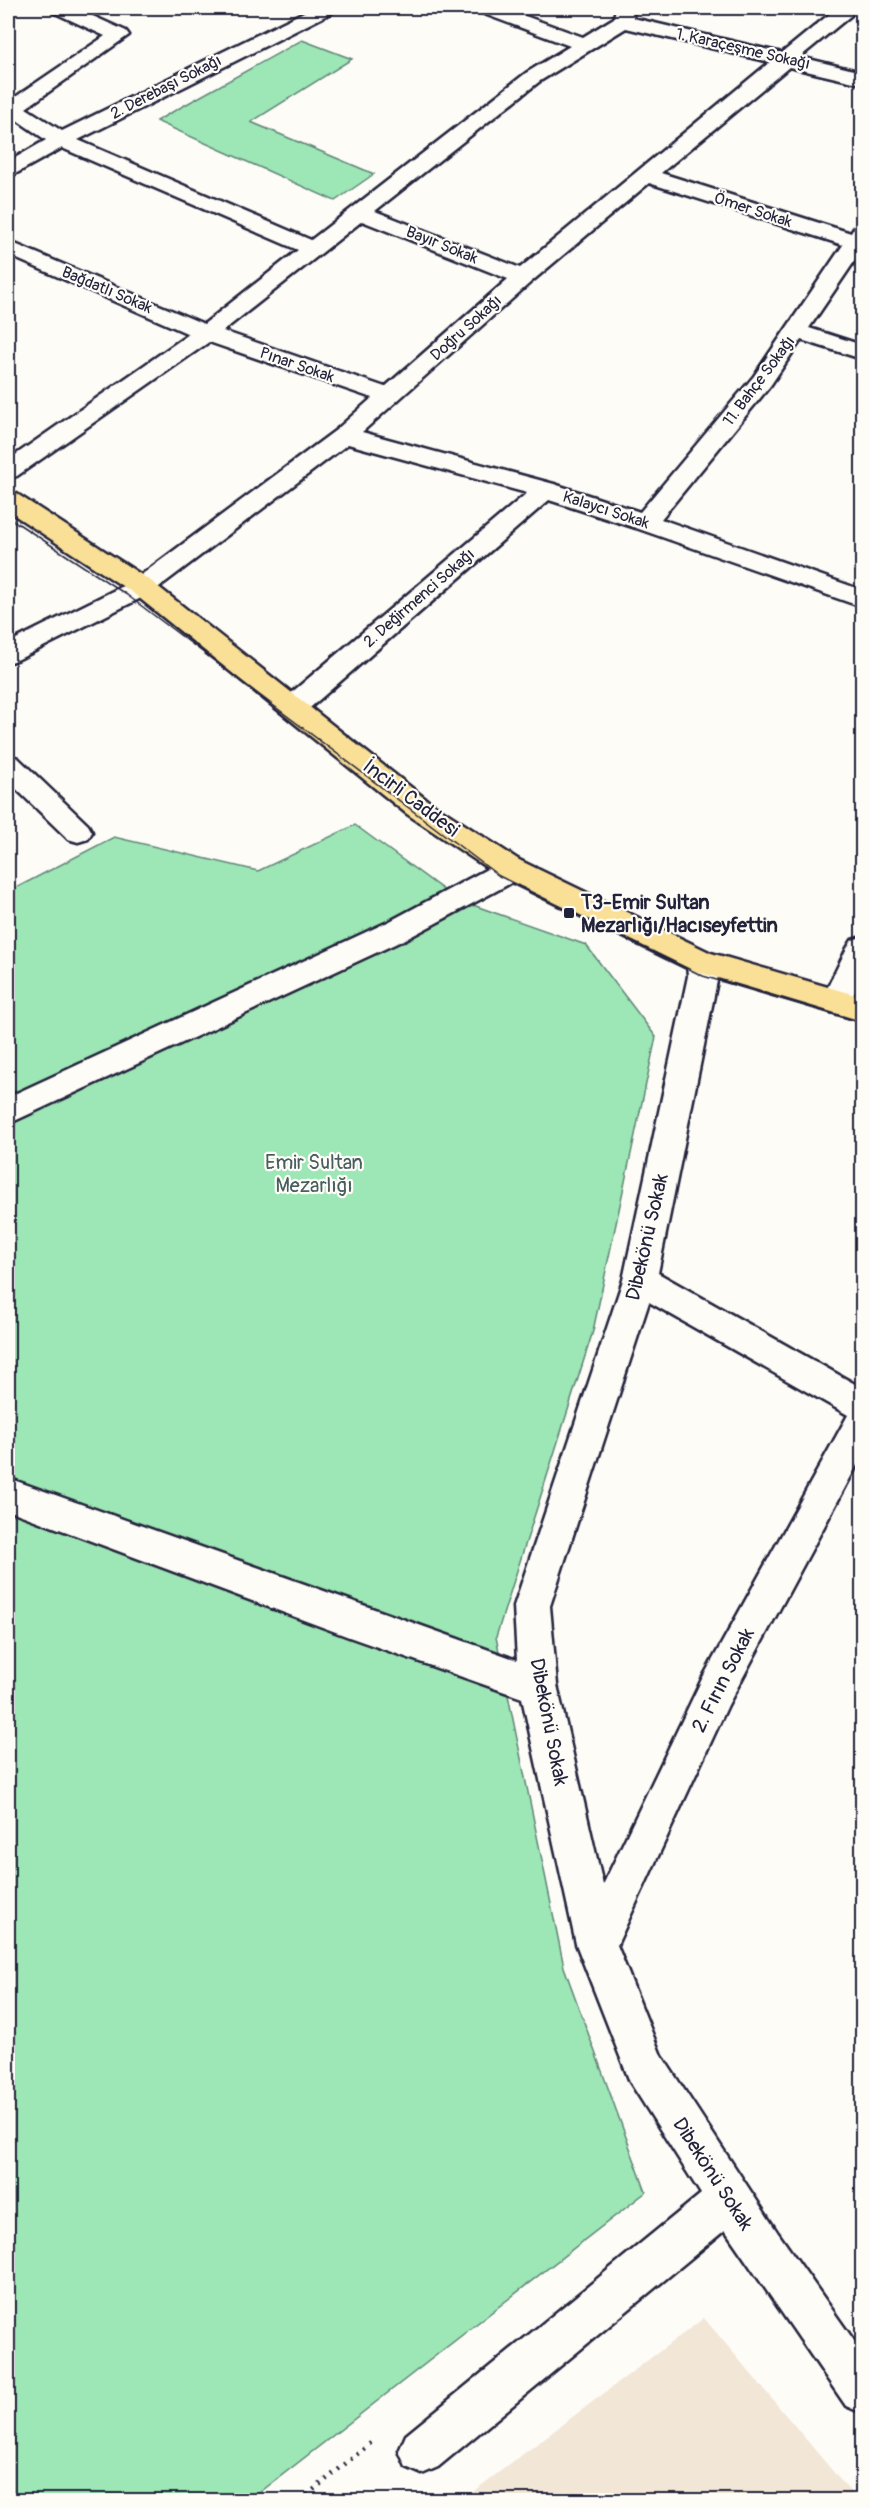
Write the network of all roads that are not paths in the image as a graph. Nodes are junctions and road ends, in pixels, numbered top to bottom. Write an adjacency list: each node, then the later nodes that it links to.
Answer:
1 (60, 8): 9 (street)
2 (326, 8): 10 (street, 2. Derebaşı Sokağı)
3 (486, 8): 6 (street)
4 (848, 8): 7 (street, Doğru Sokağı)
5 (624, 14): 6 (street); 7 (street, 1. Karaçeşme Sokağı)
6 (584, 44): 13 (street)
7 (783, 60): 8 (street, 1. Karaçeşme Sokağı); 12 (street, Doğru Sokağı)
8 (862, 78)
9 (10, 107): 10 (street)
10 (61, 140): 11 (street, 2. Derebaşı Sokağı); 16 (street)
11 (8, 170)
12 (644, 175): 14 (street, Ömer Sokak); 17 (street, Doğru Sokağı)
13 (360, 213): 16 (street); 17 (street, Bayır Sokak)
14 (860, 240): 18 (street, 11. Bahçe Sokağı)
15 (8, 247): 19 (street, Bağdatlı Sokak)
16 (314, 249): 19 (street)
17 (523, 277): 21 (street, Doğru Sokağı)
18 (796, 332): 20 (street); 26 (street, 11. Bahçe Sokağı)
19 (206, 333): 21 (street, Pınar Sokak); 23 (street)
20 (862, 352)
21 (389, 396): 22 (street, Doğru Sokağı)
22 (344, 435): 24 (street, Kalaycı Sokak); 27 (street, Doğru Sokağı)
23 (8, 471)
24 (545, 490): 26 (street, Kalaycı Sokak); 30 (street, 2. Değirmenci Sokağı)
25 (8, 500): 27 (main road, İncirli Caddesi)
26 (645, 522): 28 (street, Kalaycı Sokak)
27 (142, 587): 29 (street, Doğru Sokağı); 30 (main road, İncirli Caddesi)
28 (862, 599)
29 (8, 654)
30 (294, 706): 33 (main road, İncirli Caddesi)
31 (8, 765): 32 (street)
32 (78, 832)
33 (509, 868): 35 (main road, İncirli Caddesi); 37 (street)
34 (862, 948): 36 (street)
35 (702, 962): 36 (main road, İncirli Caddesi); 38 (street, Dibekönü Sokak)
36 (849, 1005)
37 (8, 1111)
38 (640, 1280): 39 (street); 42 (street, Dibekönü Sokak)
39 (862, 1405)
40 (862, 1423): 43 (street, 2. Fırın Sokak)
41 (8, 1494): 42 (street)
42 (538, 1684): 43 (street, Dibekönü Sokak)
43 (596, 1944): 44 (street, Dibekönü Sokak)
44 (729, 2199): 45 (street, Dibekönü Sokak); 46 (street)
45 (862, 2390)
46 (422, 2451)

